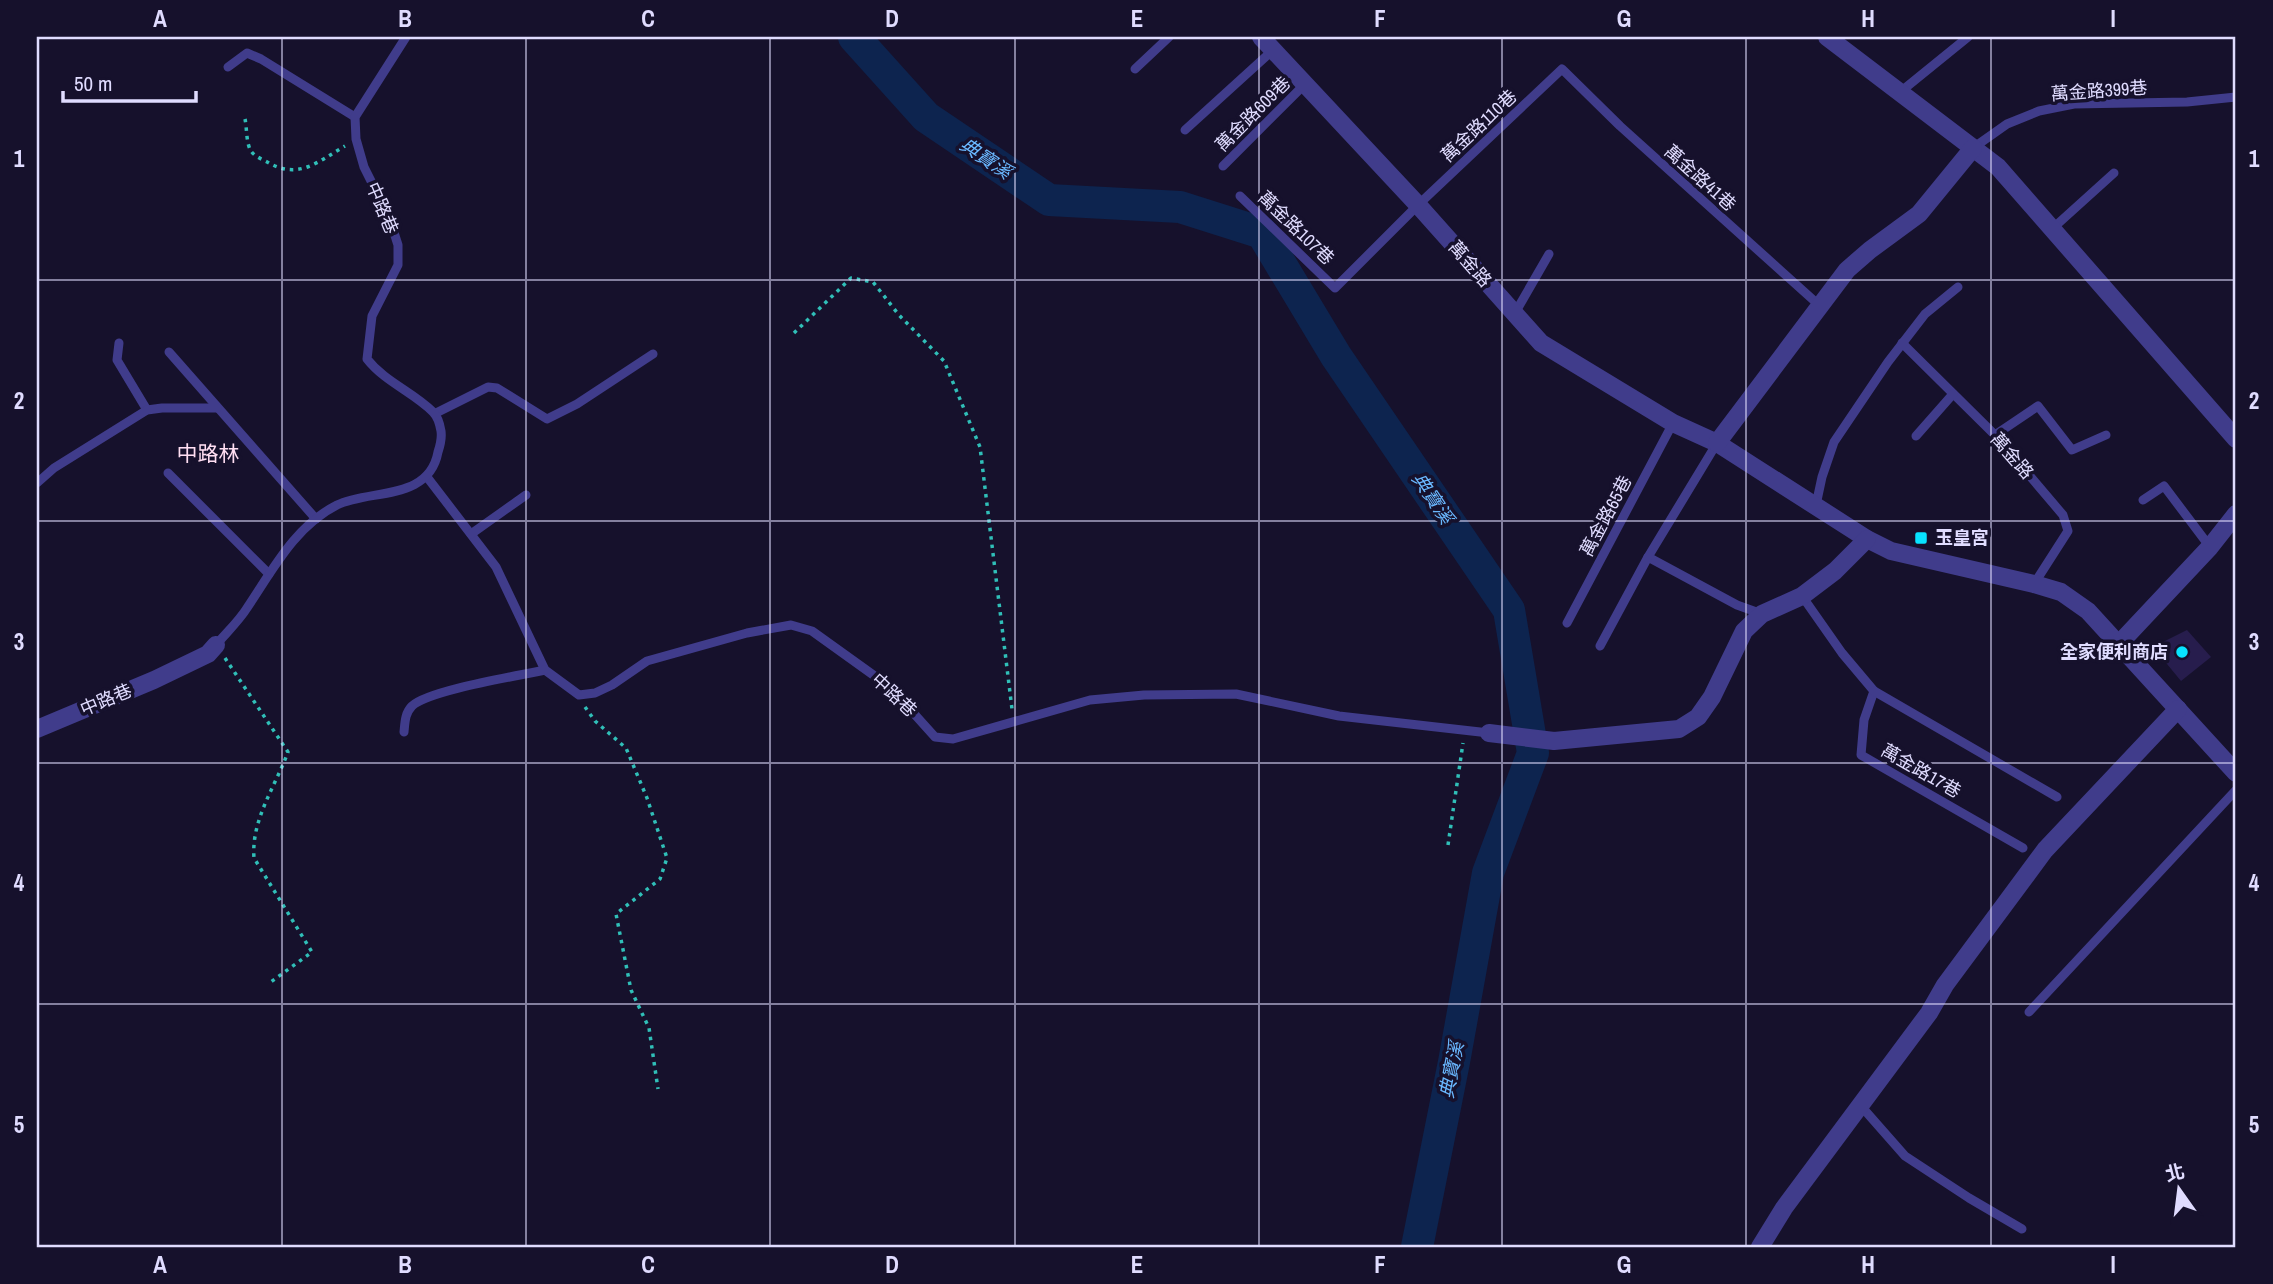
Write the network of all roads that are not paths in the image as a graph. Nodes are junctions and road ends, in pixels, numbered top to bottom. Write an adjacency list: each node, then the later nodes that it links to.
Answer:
1 (406, 37): 12 (lane)
2 (1169, 37): 7 (lane)
3 (1827, 37): 10 (street)
4 (1968, 37): 10 (lane)
5 (1267, 43): 9 (street, 萬金路); 13 (lane)
6 (228, 67): 12 (lane)
7 (1135, 69)
8 (1562, 69): 18 (lane, 萬金路110巷); 22 (lane, 萬金路41巷)
9 (1305, 84): 15 (lane, 萬金路609巷); 18 (street, 萬金路)
10 (1899, 93): 14 (street)
11 (2236, 97): 14 (lane, 萬金路399巷)
12 (355, 117): 31 (lane, 中路巷)
13 (1185, 130)
14 (1973, 148): 19 (street); 22 (street)
15 (1223, 166)
16 (2114, 173): 19 (lane)
17 (1240, 196): 18 (lane, 萬金路107巷)
18 (1418, 205): 23 (street, 萬金路)
19 (2052, 229): 36 (street)
20 (1549, 254): 23 (lane)
21 (1958, 287): 25 (lane)
22 (1820, 306): 37 (street)
23 (1514, 314): 32 (street, 萬金路)
24 (119, 342): 30 (lane)
25 (1902, 343): 28 (lane, 萬金路); 43 (lane)
26 (169, 352): 29 (lane)
27 (653, 354): 31 (lane)
28 (1953, 394): 33 (lane, 萬金路); 35 (lane)
29 (217, 408): 30 (lane); 45 (lane)
30 (147, 410): 40 (lane)
31 (436, 414): 39 (lane)
32 (1672, 423): 37 (street, 萬金路); 54 (lane, 萬金路65巷)
33 (1995, 435): 34 (lane); 51 (lane, 萬金路)
34 (2106, 435)
35 (1916, 436)
36 (2236, 439)
37 (1717, 443): 43 (street, 萬金路); 49 (lane)
38 (168, 473): 50 (lane)
39 (427, 477): 45 (lane, 中路巷); 46 (lane)
40 (37, 483)
41 (526, 495): 46 (lane)
42 (2143, 500): 48 (lane)
43 (1816, 505): 47 (street, 萬金路)
44 (2236, 514): 48 (street)
45 (316, 519): 50 (lane, 中路巷)
46 (471, 534): 58 (lane)
47 (1867, 540): 51 (street, 萬金路); 52 (street)
48 (2210, 547): 57 (street)
49 (1648, 557): 53 (lane); 56 (lane)
50 (269, 574): 55 (lane, 中路巷)
51 (2034, 584): 57 (street, 萬金路)
52 (1802, 596): 53 (street); 59 (lane)
53 (1762, 614): 63 (street)
54 (1567, 623)
55 (216, 645): 61 (street, 中路巷)
56 (1600, 646)
57 (2118, 646): 60 (street, 萬金路)
58 (545, 670): 62 (lane); 63 (lane, 中路巷)
59 (1874, 691): 66 (lane); 67 (lane, 萬金路17巷)
60 (2178, 709): 64 (street, 萬金路); 69 (street)
61 (37, 729)
62 (404, 732)
63 (1489, 733)
64 (2236, 773)
65 (2236, 790): 68 (lane)
66 (2057, 797)
67 (2022, 848)
68 (2029, 1012)
69 (1861, 1106): 70 (lane); 71 (street)
70 (2022, 1229)
71 (1760, 1247)

